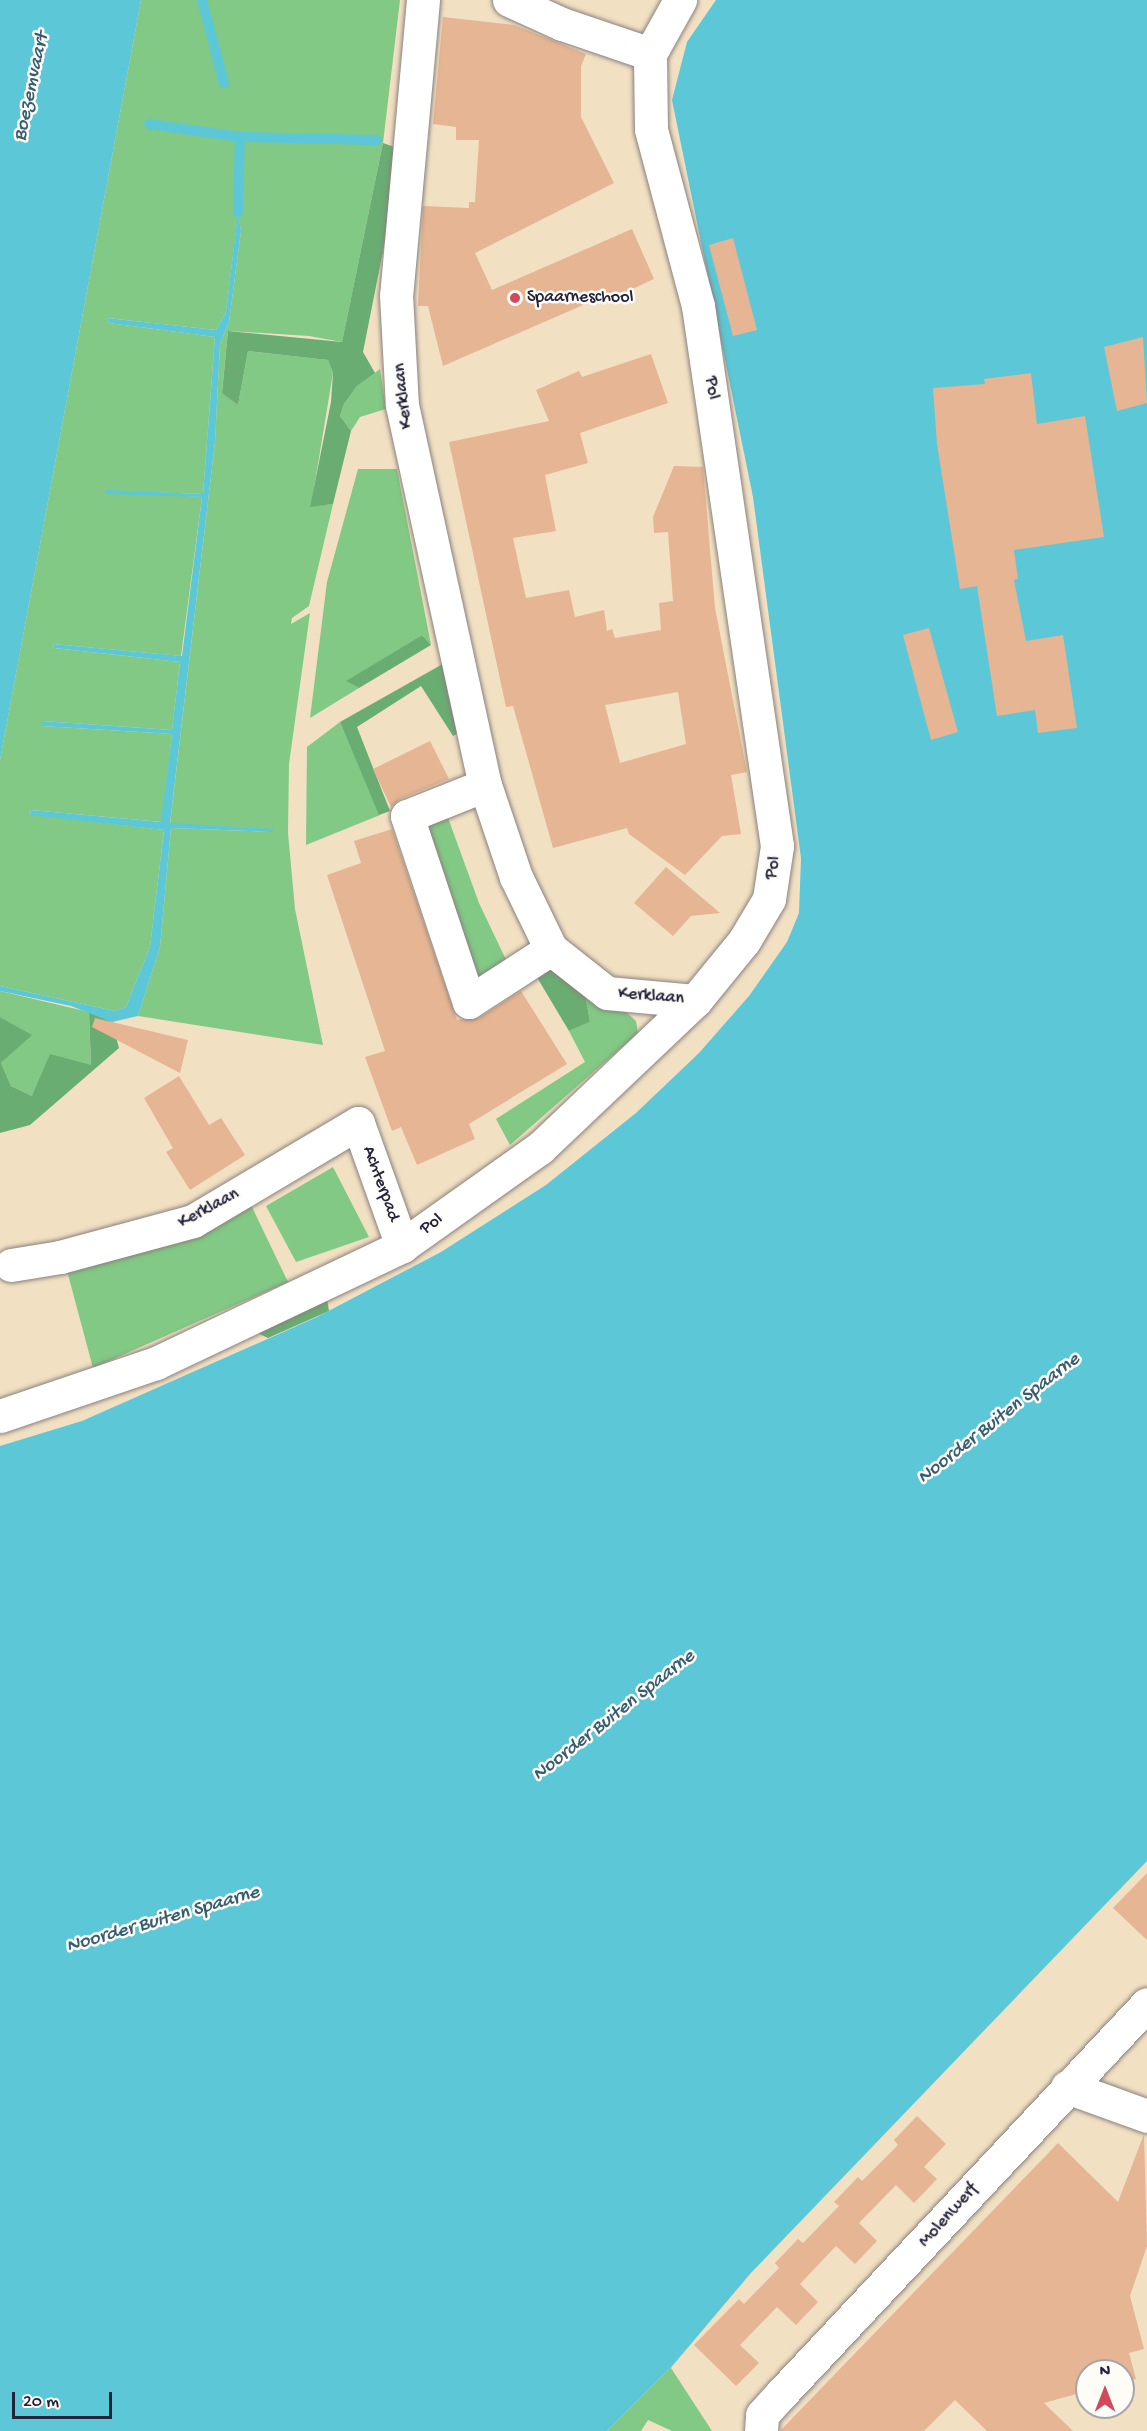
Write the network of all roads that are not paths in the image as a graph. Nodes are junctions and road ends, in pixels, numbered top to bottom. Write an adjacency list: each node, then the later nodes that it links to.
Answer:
1 (423, 0): 5 (street, Kerklaan)
2 (509, 0): 4 (street)
3 (680, 0): 4 (street)
4 (650, 54): 7 (street, Pol)
5 (485, 785): 6 (street, Kerklaan); 6 (street)
6 (552, 949): 7 (street, Kerklaan)
7 (694, 1001): 9 (street, Pol)
8 (358, 1123): 9 (street, Achterpad); 10 (street, Kerklaan)
9 (402, 1246): 11 (street, Pol)
10 (11, 1264)
11 (0, 1416)
12 (1147, 2004): 13 (street, Molenwerf)
13 (1067, 2087): 14 (street); 15 (street, Molenwerf)
14 (1147, 2116)
15 (761, 2431)

